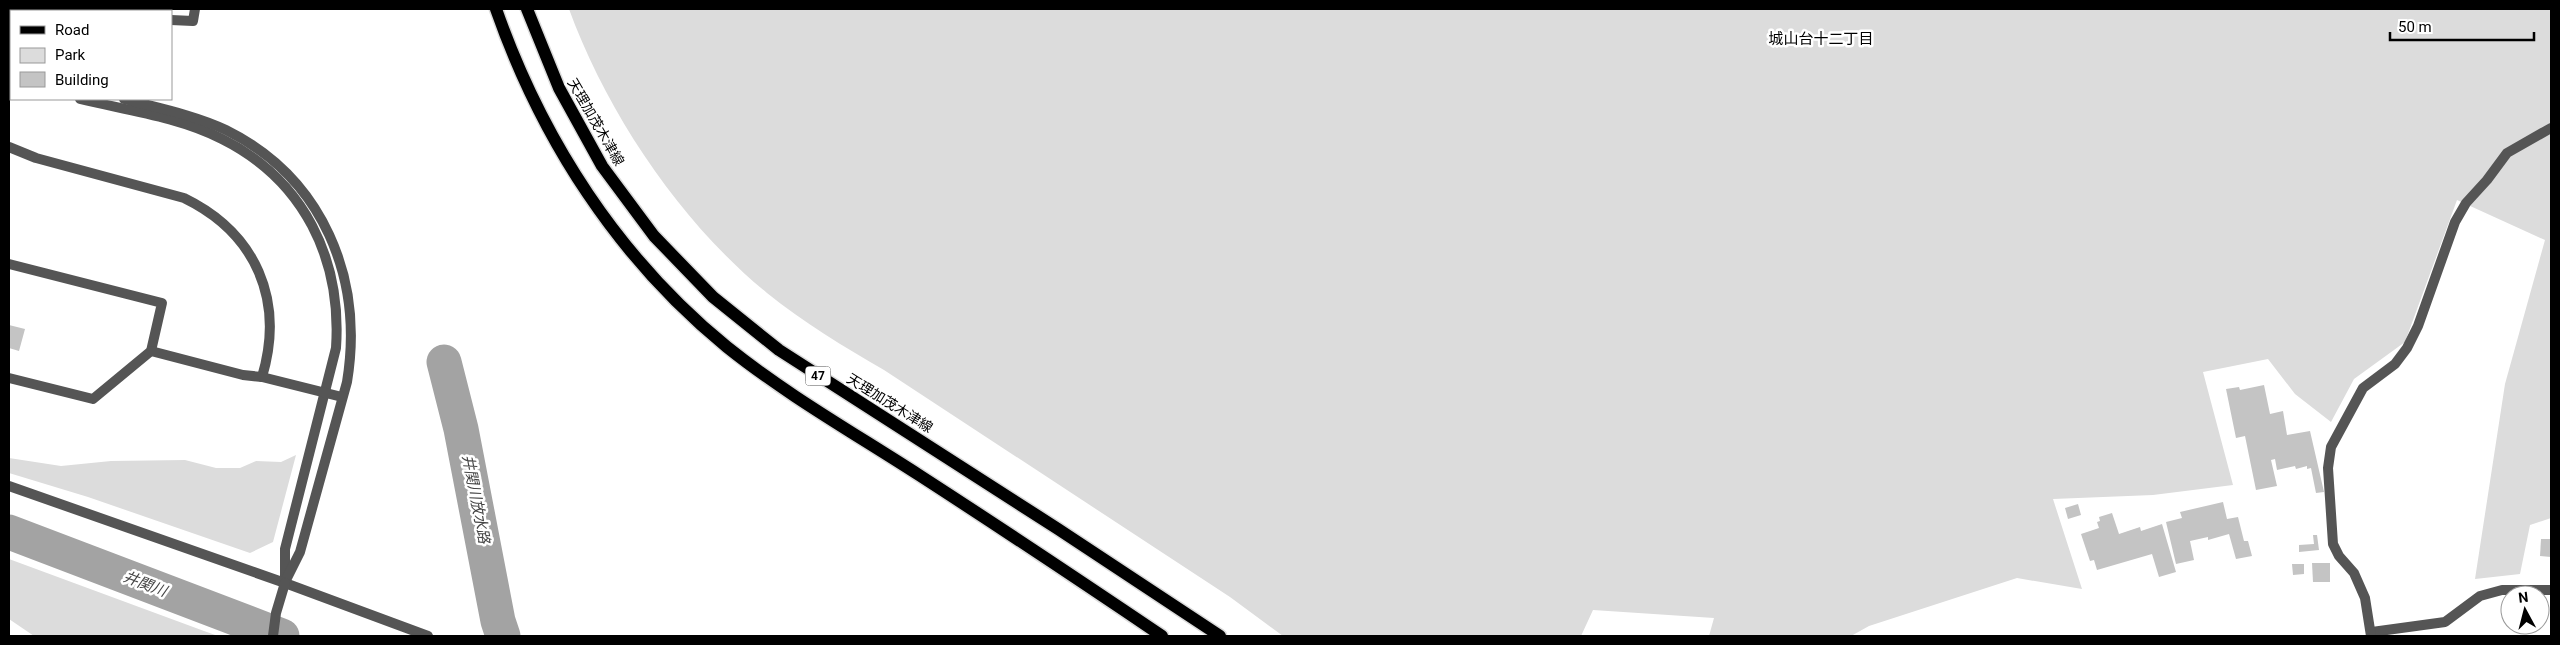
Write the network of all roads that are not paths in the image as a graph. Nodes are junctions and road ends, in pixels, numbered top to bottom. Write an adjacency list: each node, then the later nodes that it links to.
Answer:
1 (195, 9): 4 (street)
2 (496, 9): 21 (main road, 47)
3 (527, 9): 22 (main road, 天理加茂木津線 / 47)
4 (172, 20)
5 (84, 100): 13 (street)
6 (128, 100): 14 (street)
7 (2551, 128): 18 (street)
8 (9, 147): 11 (street)
9 (9, 264): 10 (street)
10 (151, 351): 11 (street); 12 (street)
11 (262, 377): 13 (street)
12 (9, 378)
13 (326, 391): 14 (street); 16 (street)
14 (342, 397): 16 (street)
15 (9, 486): 16 (street)
16 (285, 583): 19 (street); 20 (street)
17 (2551, 590): 18 (street)
18 (2371, 634)
19 (273, 636)
20 (428, 636)
21 (1162, 636)
22 (1220, 636)

